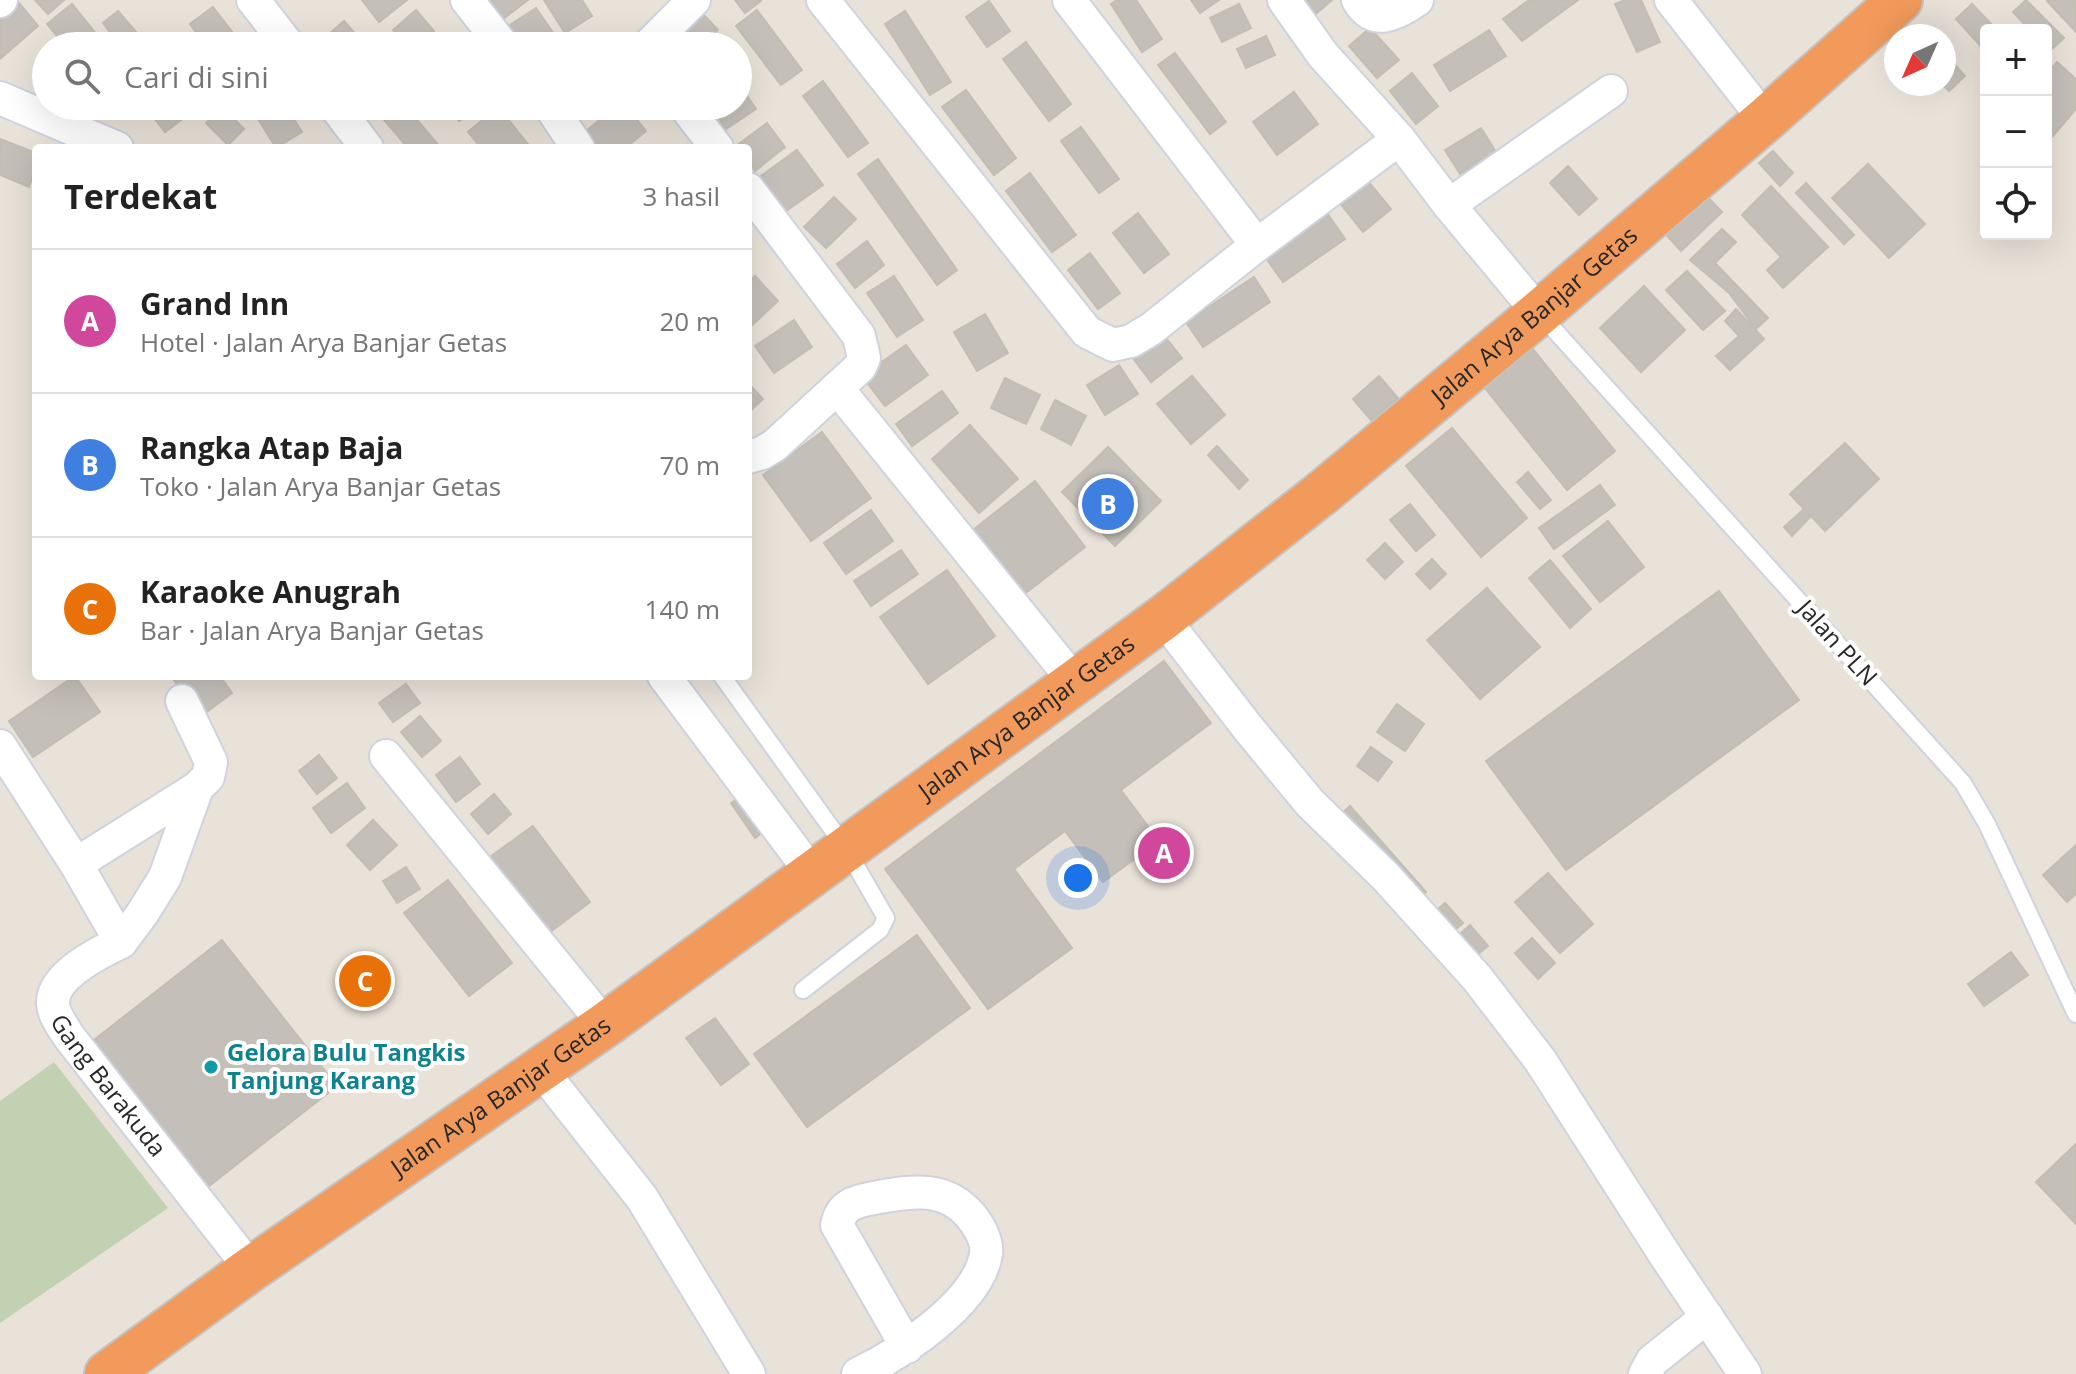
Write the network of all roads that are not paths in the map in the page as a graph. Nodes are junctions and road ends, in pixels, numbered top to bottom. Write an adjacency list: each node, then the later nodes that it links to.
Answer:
1 (253, 0): 11 (street)
2 (467, 0): 12 (street)
3 (694, 0): 13 (street)
4 (1069, 0): 29 (street)
5 (1284, 0): 22 (street)
6 (1358, 0): 7 (street)
7 (1417, 0)
8 (1671, 0): 21 (street)
9 (1900, 0): 21 (highway, Jalan Arya Banjar Getas)
10 (831, 3): 29 (street)
11 (278, 32)
12 (492, 32)
13 (662, 32)
14 (1611, 91): 28 (street)
15 (0, 98): 16 (street)
16 (32, 112)
17 (51, 120): 23 (street)
18 (346, 120): 24 (street)
19 (567, 120): 25 (street)
20 (696, 120): 26 (street)
21 (1765, 120): 30 (highway, Jalan Arya Banjar Getas)
22 (1399, 139): 28 (street); 29 (street)
23 (108, 144)
24 (364, 144)
25 (576, 144)
26 (714, 144)
27 (752, 194): 31 (street)
28 (1449, 205): 30 (street)
29 (1257, 245)
30 (1539, 313): 33 (highway, Jalan Arya Banjar Getas); 45 (lane, Jalan PLN)
31 (837, 388): 32 (street); 36 (street)
32 (752, 456)
33 (1163, 618): 36 (highway, Jalan Arya Banjar Getas); 49 (street)
34 (668, 680): 41 (street)
35 (724, 680): 41 (lane)
36 (1075, 682): 41 (highway, Jalan Arya Banjar Getas)
37 (182, 701): 40 (street)
38 (0, 746): 42 (street)
39 (386, 756): 46 (street)
40 (197, 788): 42 (street); 43 (street)
41 (828, 860): 44 (lane); 46 (highway, Jalan Arya Banjar Getas)
42 (76, 864): 43 (street)
43 (121, 942): 48 (street, Gang Barakuda)
44 (803, 990)
45 (2076, 1014)
46 (605, 1025): 47 (highway, Jalan Arya Banjar Getas)
47 (541, 1070): 48 (highway, Jalan Arya Banjar Getas); 52 (street)
48 (251, 1269): 51 (highway, Jalan Arya Banjar Getas)
49 (1707, 1317): 54 (street); 55 (street)
50 (907, 1347): 50 (street); 53 (street)
51 (107, 1374)
52 (749, 1374)
53 (858, 1374)
54 (1645, 1374)
55 (1745, 1374)

